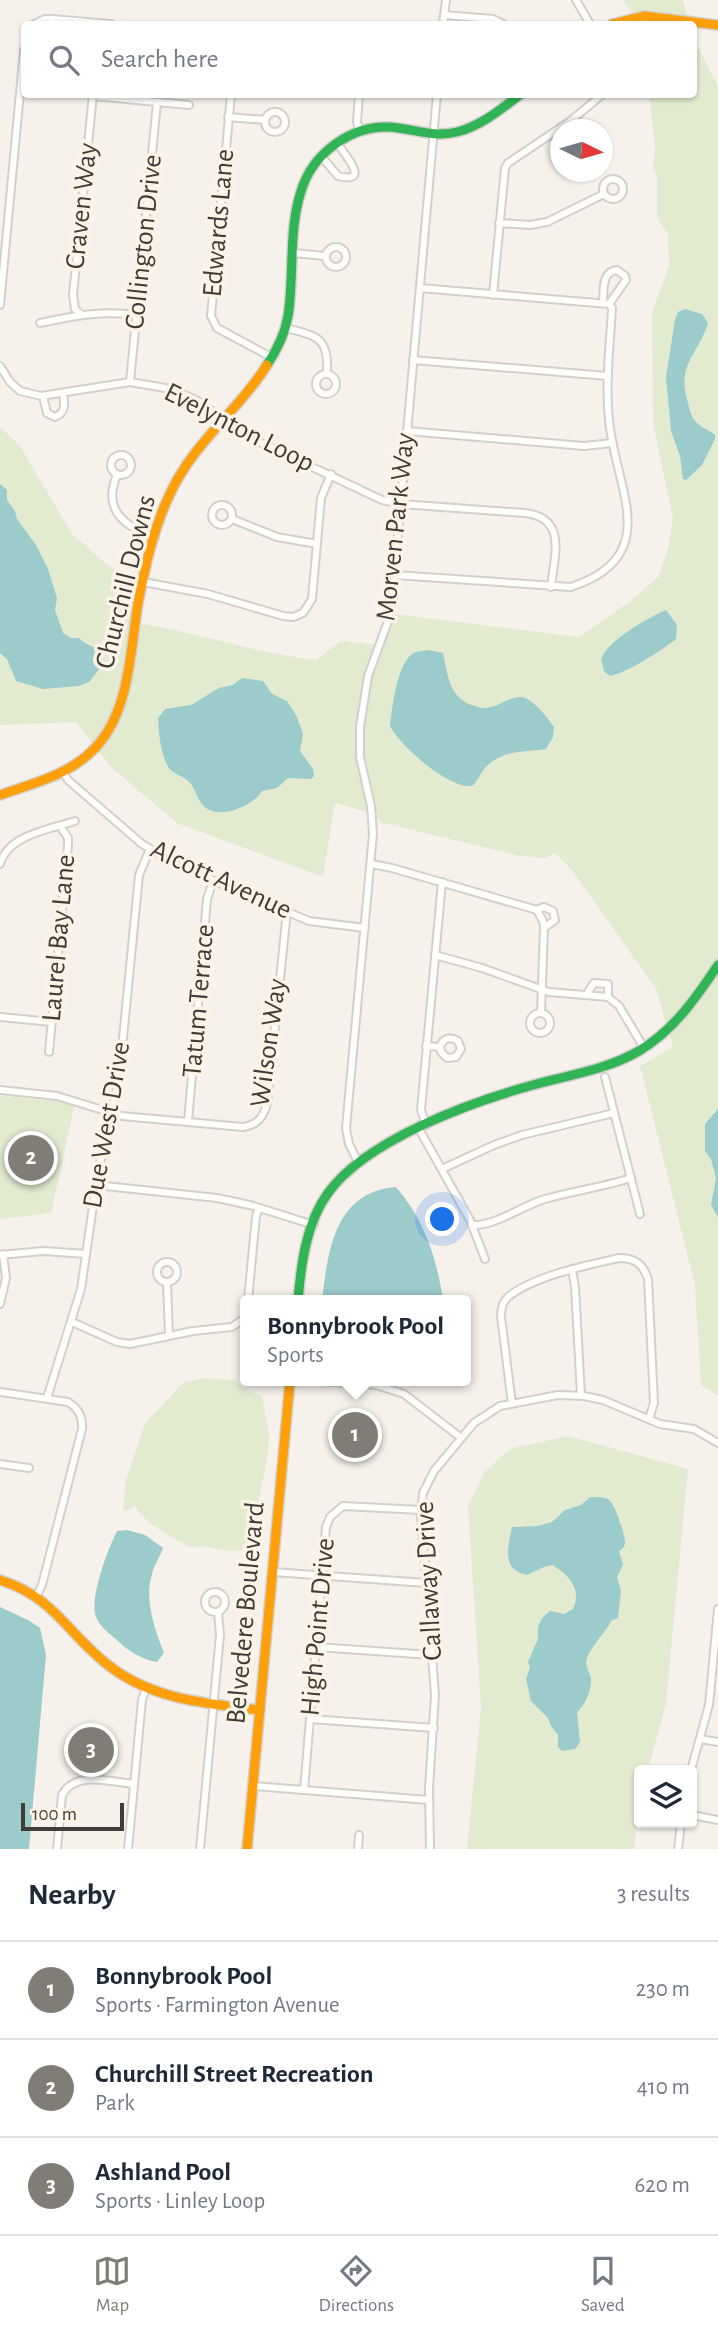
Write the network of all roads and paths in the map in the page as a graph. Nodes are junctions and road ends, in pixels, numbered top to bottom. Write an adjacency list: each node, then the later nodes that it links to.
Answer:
1 (446, 0): 3 (street)
2 (576, 0): 8 (street)
3 (444, 15): 6 (street); 7 (street)
4 (45, 21): 5 (street)
5 (76, 21)
6 (443, 21)
7 (497, 21)
8 (588, 21)
9 (624, 21): 10 (street)
10 (685, 21)
11 (697, 22): 12 (street)
12 (718, 25)
13 (21, 82): 36 (street)
14 (93, 98): 37 (street, Craven Way)
15 (121, 98): 21 (street)
16 (231, 98): 23 (street, Edwards Lane)
17 (359, 98): 25 (street)
18 (437, 98): 26 (street, Morven Park Way)
19 (516, 98): 26 (street, Churchill Downs)
20 (598, 98): 30 (street)
21 (158, 102): 22 (street); 38 (street, Collington Drive)
22 (189, 105)
23 (229, 117): 24 (street); 41 (street, Edwards Lane)
24 (265, 120)
25 (360, 132): 26 (street, Churchill Downs); 27 (street, Churchill Downs)
26 (433, 133): 33 (street, Morven Park Way)
27 (337, 143): 28 (street, Churchill Downs); 28 (street)
28 (321, 156): 31 (street, Churchill Downs)
29 (604, 194): 30 (street)
30 (499, 223): 34 (street)
31 (294, 253): 32 (street); 40 (street, Churchill Downs)
32 (326, 256)
33 (420, 288): 34 (street); 42 (street, Morven Park Way)
34 (493, 295): 35 (street)
35 (606, 304): 35 (street); 45 (street)
36 (0, 305)
37 (81, 314): 38 (street); 39 (street)
38 (137, 315): 46 (street, Collington Drive)
39 (40, 323)
40 (286, 328): 41 (street, Churchill Downs); 44 (street)
41 (273, 358): 49 (street, Churchill Downs)
42 (414, 360): 45 (street); 50 (street, Morven Park Way)
43 (0, 366): 48 (street)
44 (327, 373)
45 (607, 376): 51 (street)
46 (130, 382): 47 (street, Evelynton Loop); 49 (street, Evelynton Loop)
47 (63, 393): 48 (street, Evelynton Loop); 48 (street)
48 (43, 396)
49 (222, 419): 52 (street, Evelynton Loop); 56 (street, Churchill Downs)
50 (407, 431): 51 (street); 54 (street, Morven Park Way)
51 (612, 443): 60 (street)
52 (331, 474): 54 (street, Evelynton Loop); 57 (street)
53 (117, 475): 56 (street)
54 (401, 504): 58 (street, Morven Park Way); 60 (street, Evelynton Loop)
55 (232, 519): 57 (street)
56 (155, 538): 59 (street, Churchill Downs)
57 (317, 544): 59 (street)
58 (395, 575): 60 (street); 67 (street, Morven Park Way)
59 (143, 582): 61 (street, Churchill Downs)
60 (551, 587)
61 (62, 772): 62 (street, Churchill Downs); 65 (street, Alcott Avenue)
62 (0, 795)
63 (75, 821): 64 (street)
64 (60, 826): 66 (street); 81 (street, Laurel Bay Lane)
65 (150, 849): 68 (street, Alcott Avenue); 89 (street, Due West Drive)
66 (0, 864)
67 (371, 864): 69 (street); 72 (street, Morven Park Way)
68 (213, 881): 71 (street, Alcott Avenue); 90 (street, Tatum Terrace)
69 (442, 882): 70 (street); 74 (street)
70 (536, 910): 73 (street); 73 (street)
71 (287, 911): 72 (street, Alcott Avenue); 90 (street, Wilson Way)
72 (365, 928): 92 (street, Morven Park Way)
73 (544, 928): 76 (street)
74 (435, 955): 76 (street); 82 (street)
75 (718, 965): 84 (street)
76 (541, 989): 77 (street); 79 (street)
77 (586, 995): 78 (street); 78 (street)
78 (608, 997): 84 (street)
79 (541, 1013)
80 (0, 1017): 81 (street)
81 (52, 1022): 85 (street, Laurel Bay Lane)
82 (426, 1046): 83 (street); 91 (street)
83 (440, 1047)
84 (644, 1048): 91 (street)
85 (49, 1052)
86 (605, 1077): 88 (street)
87 (0, 1090): 89 (street, Wilson Way)
88 (614, 1113): 93 (street); 94 (street)
89 (111, 1114): 90 (street, Wilson Way); 95 (street, Due West Drive)
90 (188, 1122)
91 (423, 1127): 92 (street); 93 (street)
92 (358, 1161): 98 (street)
93 (442, 1169): 99 (street)
94 (631, 1178): 97 (street); 99 (street)
95 (96, 1185): 96 (street); 101 (street, Due West Drive)
96 (259, 1208): 98 (street); 105 (street)
97 (640, 1214)
98 (314, 1225): 106 (street)
99 (472, 1226): 102 (street)
100 (1, 1254): 101 (street); 107 (street)
101 (86, 1254): 109 (street, Due West Drive)
102 (485, 1259)
103 (572, 1269): 114 (street); 116 (street); 117 (street)
104 (167, 1283): 110 (street)
105 (248, 1295)
106 (299, 1295)
107 (0, 1304)
108 (240, 1321): 110 (street)
109 (72, 1322): 110 (street); 115 (street, Due West Drive)
110 (169, 1336)
111 (290, 1386): 123 (street, Belvedere Boulevard)
112 (379, 1386): 118 (street)
113 (0, 1392): 115 (street)
114 (581, 1395): 116 (street, Callaway Drive); 117 (street, Callaway Drive)
115 (47, 1398): 127 (street)
116 (512, 1404): 118 (street, Callaway Drive)
117 (649, 1419): 119 (street, Callaway Drive)
118 (460, 1437): 122 (street, Callaway Drive)
119 (718, 1443)
120 (0, 1464): 121 (street)
121 (29, 1468)
122 (421, 1510): 124 (street, High Point Drive); 126 (street, Callaway Drive)
123 (272, 1572): 124 (street); 135 (street, Belvedere Boulevard)
124 (322, 1576): 126 (street); 130 (street, High Point Drive)
125 (0, 1580): 127 (street)
126 (426, 1583): 131 (street, Callaway Drive)
127 (37, 1595): 133 (street)
128 (718, 1609): 132 (street)
129 (218, 1612): 134 (street)
130 (316, 1647): 131 (street); 136 (street, High Point Drive)
131 (432, 1655): 137 (street, Callaway Drive)
132 (716, 1662): 138 (street)
133 (146, 1688): 134 (street); 141 (street)
134 (214, 1705): 135 (street); 151 (street)
135 (260, 1710): 142 (street, Belvedere Boulevard)
136 (310, 1719): 137 (street); 143 (street, High Point Drive)
137 (434, 1728): 144 (street, Callaway Drive)
138 (700, 1739): 139 (street); 140 (street)
139 (718, 1742)
140 (692, 1765)
141 (134, 1784): 149 (street); 150 (street)
142 (253, 1786): 143 (street); 152 (street, Belvedere Boulevard)
143 (303, 1790): 144 (street)
144 (428, 1800): 154 (street, Callaway Drive)
145 (697, 1816): 146 (street)
146 (718, 1820)
147 (680, 1828): 155 (street)
148 (359, 1835): 153 (street)
149 (57, 1849)
150 (128, 1849)
151 (200, 1849)
152 (247, 1849)
153 (358, 1849)
154 (430, 1849)
155 (678, 1849)

